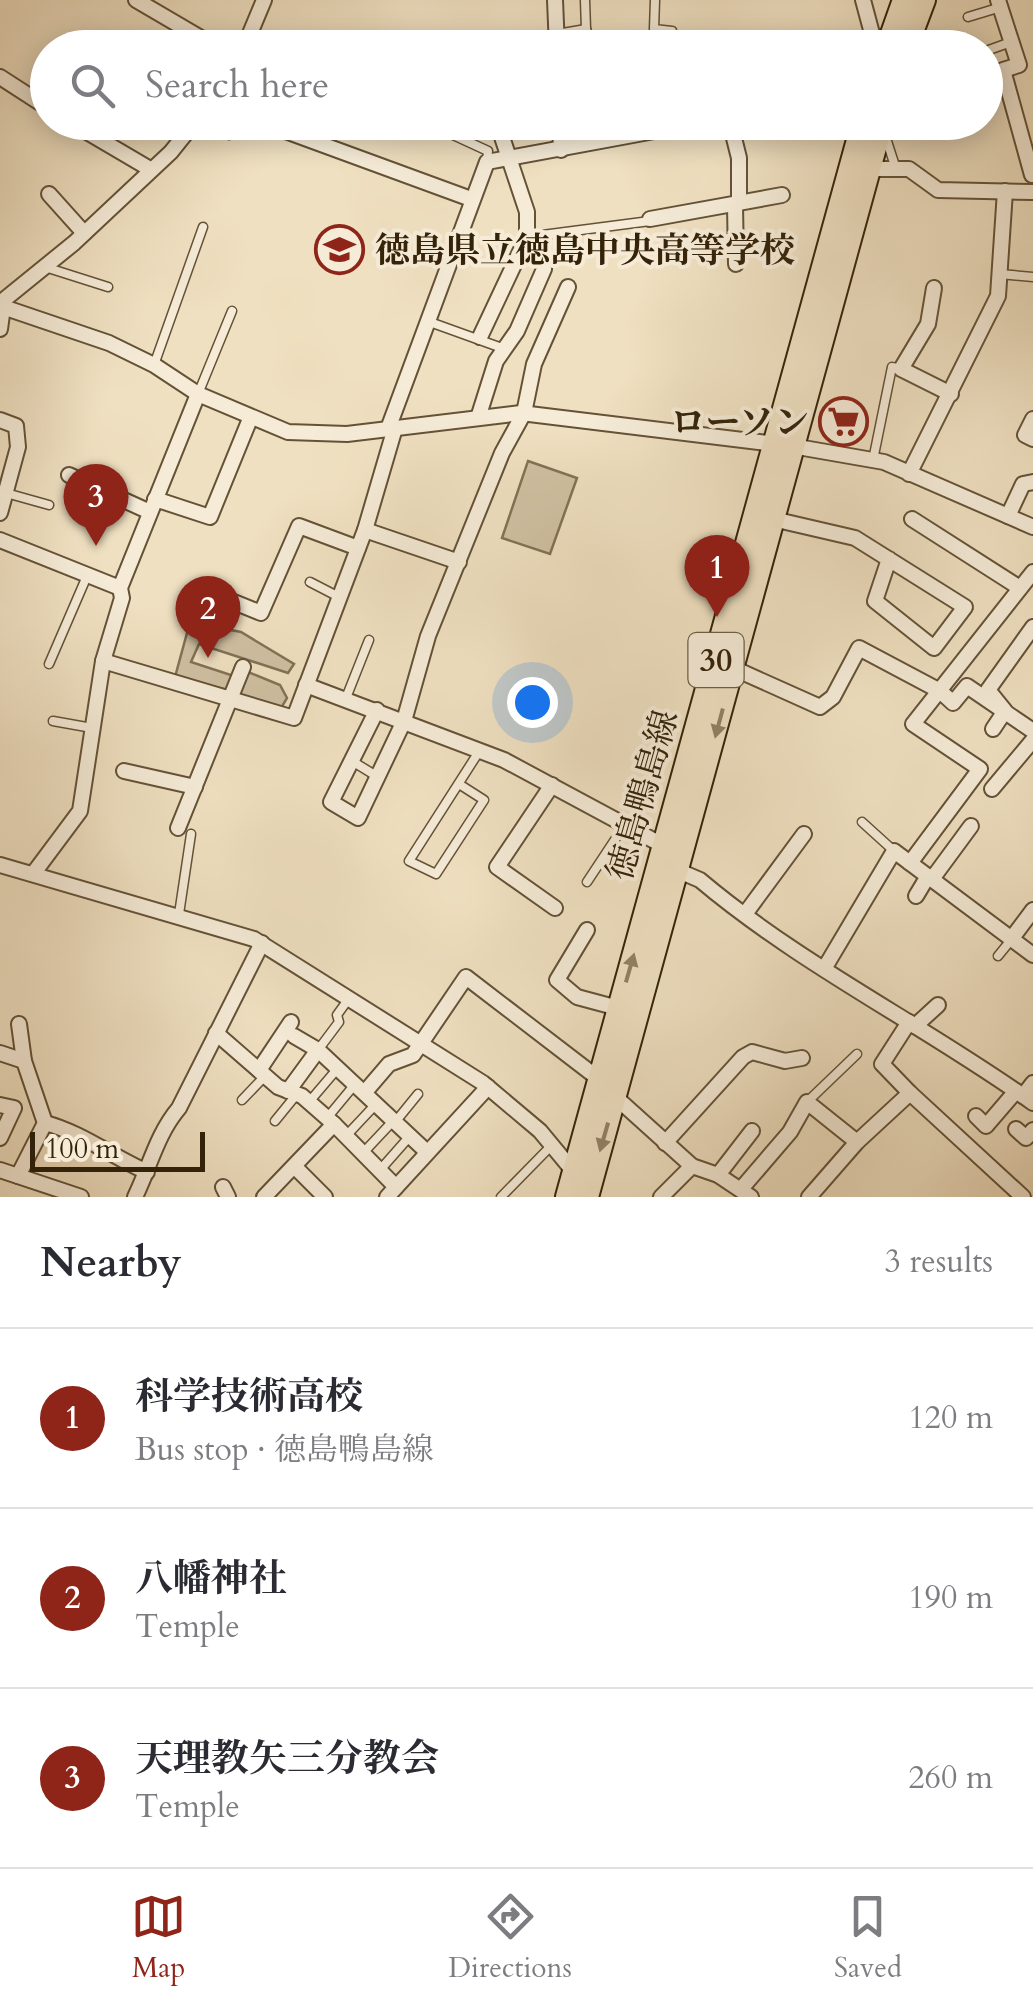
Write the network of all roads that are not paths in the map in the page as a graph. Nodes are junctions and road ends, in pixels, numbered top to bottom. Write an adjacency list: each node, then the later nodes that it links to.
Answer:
1 (136, 0): 11 (street)
2 (264, 0): 12 (street)
3 (554, 0): 13 (street)
4 (585, 0): 14 (lane)
5 (654, 0): 15 (lane)
6 (863, 0): 16 (street)
7 (904, 0): 17 (main road)
8 (924, 0): 18 (main road)
9 (999, 4): 10 (lane); 19 (street)
10 (968, 17)
11 (187, 30)
12 (252, 30)
13 (556, 30)
14 (586, 30)
15 (672, 30)
16 (871, 30)
17 (893, 30)
18 (913, 30)
19 (1012, 42): 20 (lane); 21 (street)
20 (1003, 45)
21 (1003, 70): 41 (street)
22 (0, 77): 23 (street)
23 (30, 96)
24 (100, 140): 40 (street)
25 (178, 140): 40 (street)
26 (310, 140): 46 (street)
27 (464, 140): 37 (lane)
28 (501, 140): 36 (street)
29 (561, 140): 35 (street)
30 (607, 140): 35 (street)
31 (734, 140): 47 (street)
32 (870, 140): 78 (main road, 徳島鴨島線 / 30)
33 (873, 140): 39 (main road, 徳島鴨島線 / 30)
34 (883, 140): 38 (lane)
35 (562, 150): 36 (street)
36 (506, 159): 37 (street); 51 (street)
37 (487, 162): 46 (street)
38 (896, 168): 39 (street); 42 (street)
39 (869, 169): 78 (main road, 徳島鴨島線 / 30)
40 (150, 170): 50 (street)
41 (1032, 175)
42 (1005, 192): 43 (street); 55 (street)
43 (1033, 192)
44 (49, 194): 50 (street)
45 (782, 195): 47 (street)
46 (472, 199): 63 (street)
47 (737, 203): 48 (street); 52 (street)
48 (650, 219): 51 (lane)
49 (203, 227): 67 (lane)
50 (84, 234): 53 (street)
51 (527, 237): 65 (street)
52 (736, 264)
53 (44, 267): 58 (lane); 61 (street)
54 (544, 270): 66 (street)
55 (1000, 274): 56 (lane); 70 (street)
56 (1033, 277)
57 (0, 281): 61 (street)
58 (108, 287)
59 (568, 287): 71 (street)
60 (934, 288): 68 (street)
61 (2, 304): 64 (street); 67 (street)
62 (232, 311): 69 (lane)
63 (428, 320): 65 (lane); 76 (street)
64 (0, 328)
65 (480, 338): 66 (lane)
66 (502, 348): 73 (street)
67 (154, 364): 69 (street)
68 (901, 369): 70 (street); 79 (lane)
69 (198, 394): 72 (street); 85 (street)
70 (951, 394): 81 (street)
71 (524, 413): 73 (street); 78 (street); 95 (street)
72 (250, 418): 76 (street); 85 (street)
73 (478, 418): 76 (street)
74 (1033, 419): 77 (street)
75 (0, 420): 83 (street)
76 (391, 428): 91 (street)
77 (1033, 439)
78 (783, 445): 79 (street); 89 (main road, 徳島鴨島線 / 30); 134 (main road, 徳島鴨島線 / 30)
79 (873, 460): 81 (street)
80 (69, 474): 85 (street)
81 (909, 474): 87 (street)
82 (1033, 482): 87 (street)
83 (6, 493): 84 (lane); 86 (street)
84 (49, 505)
85 (153, 505): 99 (street)
86 (0, 513)
87 (1008, 516): 90 (street)
88 (912, 519): 100 (street)
89 (772, 520): 94 (street); 108 (main road, 徳島鴨島線 / 30)
90 (1033, 528)
91 (365, 530): 93 (street); 95 (street)
92 (0, 540): 97 (street)
93 (358, 548): 101 (street); 102 (street)
94 (888, 559): 94 (street)
95 (459, 562): 116 (street)
96 (1033, 572): 100 (street)
97 (87, 575): 99 (street); 106 (lane)
98 (310, 582): 102 (lane)
99 (120, 588): 105 (street)
100 (1020, 588): 110 (street)
101 (214, 594)
102 (339, 597): 109 (street)
103 (1033, 627): 114 (street)
104 (369, 640): 111 (lane)
105 (102, 661): 112 (street); 117 (street)
106 (50, 664)
107 (244, 666): 112 (street)
108 (733, 668): 110 (street); 138 (main road, 徳島鴨島線 / 30, one-way to 138)
109 (306, 685): 111 (street); 112 (street)
110 (940, 690): 114 (street); 136 (street)
111 (346, 698): 113 (street)
112 (230, 699): 127 (street)
113 (377, 710): 116 (street); 122 (street)
114 (1005, 711): 118 (street); 119 (street)
115 (53, 721): 117 (lane)
116 (404, 721): 121 (street); 124 (street)
117 (92, 728): 139 (street)
118 (992, 730)
119 (1033, 731)
120 (1033, 740): 128 (street)
121 (480, 750): 125 (lane); 126 (street)
122 (352, 762): 124 (lane); 124 (street)
123 (124, 771): 127 (street)
124 (378, 777)
125 (459, 784): 125 (lane)
126 (552, 785): 130 (street); 143 (street)
127 (195, 787): 132 (street)
128 (992, 789)
129 (862, 822): 135 (lane)
130 (626, 823): 134 (street); 141 (lane)
131 (971, 826): 140 (street)
132 (184, 832): 145 (lane)
133 (804, 834): 146 (street)
134 (664, 846): 138 (street); 155 (main road, 徳島鴨島線 / 30, one-way to 134)
135 (894, 851): 136 (street); 152 (street)
136 (910, 863): 140 (street)
137 (0, 865): 139 (street)
138 (679, 871): 146 (street); 169 (main road, 徳島鴨島線 / 30)
139 (33, 874): 145 (street)
140 (930, 877): 142 (street); 148 (street)
141 (588, 882)
142 (916, 896)
143 (555, 908)
144 (1033, 910): 148 (street)
145 (179, 914): 149 (street)
146 (745, 914): 152 (street)
147 (587, 930): 155 (street)
148 (1012, 938): 150 (street); 151 (lane)
149 (262, 944): 153 (street); 158 (street)
150 (1033, 955)
151 (998, 956)
152 (824, 969): 157 (street)
153 (350, 997): 159 (street); 160 (lane)
154 (938, 1005): 157 (street)
155 (618, 1008): 169 (main road, 徳島鴨島線 / 30)
156 (19, 1024): 164 (street)
157 (912, 1024): 170 (street); 174 (street)
158 (216, 1034): 166 (street); 198 (street)
159 (422, 1042): 168 (street); 169 (street); 171 (street)
160 (318, 1050): 165 (street); 166 (street); 173 (street)
161 (0, 1053): 164 (street)
162 (857, 1054): 176 (lane)
163 (802, 1058): 190 (street)
164 (24, 1061): 182 (street)
165 (338, 1068): 171 (street); 173 (lane)
166 (262, 1073): 173 (street); 175 (lane)
167 (1033, 1084): 174 (street)
168 (488, 1086): 191 (street); 192 (street)
169 (604, 1087): 190 (street); 199 (main road, 徳島鴨島線 / 30); 211 (main road, 徳島鴨島線 / 30, one-way to 211)
170 (910, 1092): 189 (street); 213 (street)
171 (366, 1093): 180 (lane); 181 (street); 186 (lane)
172 (418, 1094): 181 (lane)
173 (298, 1096): 179 (lane); 180 (street)
174 (1024, 1097): 178 (street)
175 (242, 1100)
176 (808, 1102): 189 (street); 203 (street)
177 (0, 1105): 188 (street)
178 (976, 1116)
179 (275, 1121)
180 (330, 1121): 186 (street); 195 (street)
181 (395, 1121): 187 (street); 193 (lane)
182 (46, 1123): 198 (street); 201 (street)
183 (1016, 1129): 184 (street)
184 (1033, 1130)
185 (752, 1131): 200 (street)
186 (346, 1136): 193 (street)
187 (410, 1136): 192 (street); 197 (lane)
188 (0, 1138)
189 (857, 1142): 212 (street)
190 (664, 1143): 194 (street)
191 (552, 1146): 199 (street); 209 (lane)
192 (427, 1152): 202 (street)
193 (362, 1153): 197 (street)
194 (692, 1166): 200 (street); 204 (street)
195 (295, 1167): 207 (street); 208 (street)
196 (0, 1170): 201 (street)
197 (380, 1170): 202 (street)
198 (147, 1172): 206 (street)
199 (574, 1172): 210 (main road, 徳島鴨島線 / 30)
200 (718, 1175): 203 (street)
201 (18, 1176): 205 (street)
202 (392, 1192)
203 (746, 1193)
204 (664, 1196)
205 (81, 1197)
206 (136, 1197)
207 (264, 1197)
208 (325, 1197)
209 (501, 1197)
210 (567, 1197)
211 (587, 1197)
212 (809, 1197)
213 (1023, 1197)

